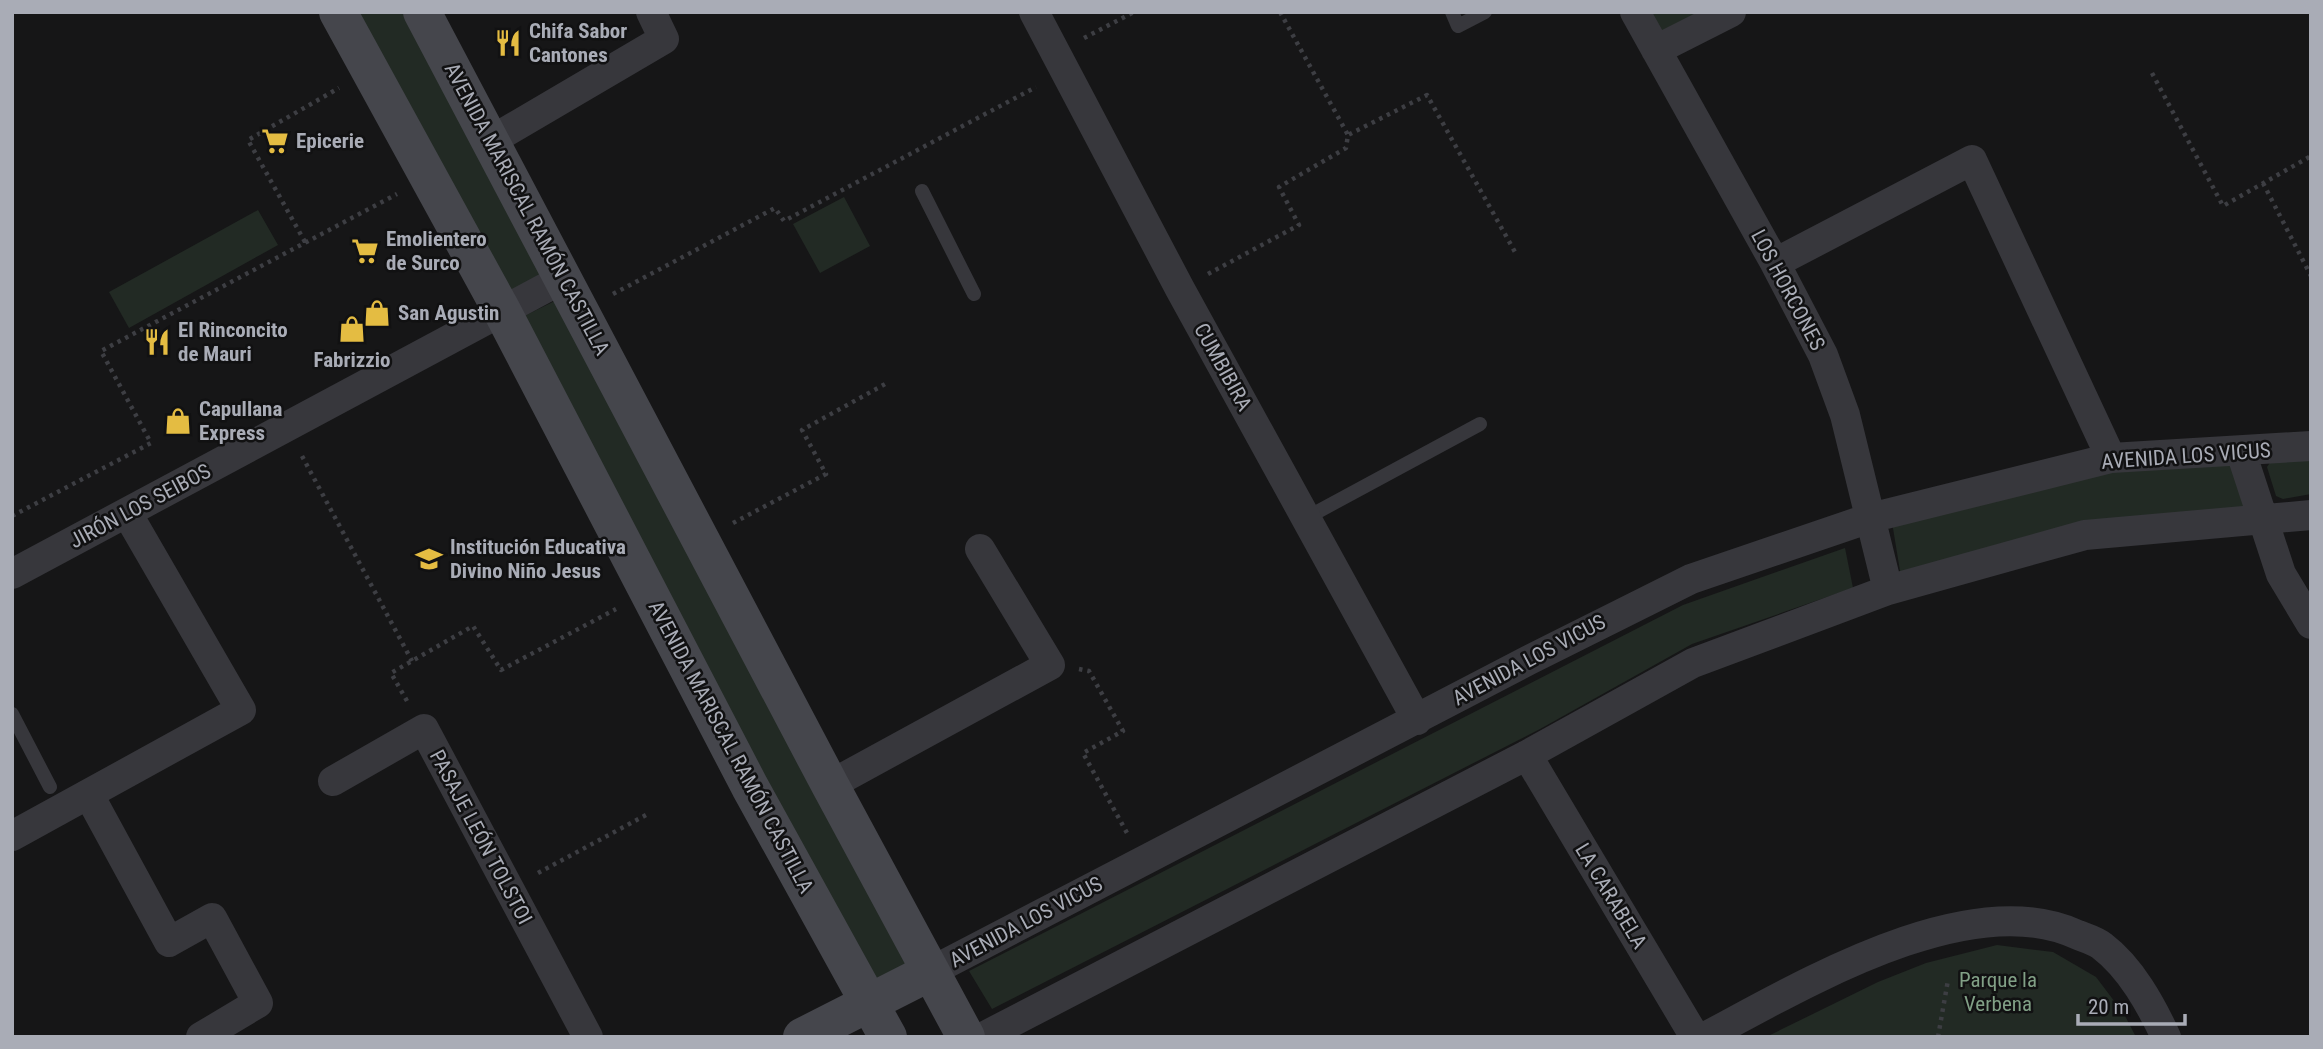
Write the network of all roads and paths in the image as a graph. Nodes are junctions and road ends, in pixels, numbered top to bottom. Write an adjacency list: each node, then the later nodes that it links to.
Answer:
1 (338, 12): 13 (main road, AVENIDA MARISCAL RAMÓN CASTILLA)
2 (422, 12): 16 (main road, AVENIDA MARISCAL RAMÓN CASTILLA)
3 (650, 12): 16 (street)
4 (1034, 12): 12 (street, CUMBIBIRA)
5 (1134, 12): 12 (path)
6 (1280, 12): 15 (path)
7 (1452, 12): 8 (lane)
8 (1485, 12)
9 (1636, 12): 11 (street, LOS HORCONES)
10 (1731, 12): 11 (street)
11 (1656, 50): 23 (street, LOS HORCONES)
12 (1060, 61): 26 (street, CUMBIBIRA); 29 (path)
13 (370, 70): 18 (main road, AVENIDA MARISCAL RAMÓN CASTILLA); 21 (path)
14 (2152, 74): 19 (path)
15 (1348, 135): 22 (path); 26 (path)
16 (492, 140): 25 (main road, AVENIDA MARISCAL RAMÓN CASTILLA)
17 (2311, 156): 19 (path)
18 (429, 177): 21 (path); 28 (main road, AVENIDA MARISCAL RAMÓN CASTILLA)
19 (2263, 183): 24 (path)
20 (922, 191): 27 (lane)
21 (304, 242): 38 (path)
22 (1515, 252)
23 (1775, 263): 35 (street); 40 (street, LOS HORCONES)
24 (2311, 276)
25 (564, 278): 28 (street, JIRÓN LOS SEIBOS); 29 (main road, AVENIDA MARISCAL RAMÓN CASTILLA)
26 (1180, 289): 39 (street, CUMBIBIRA)
27 (974, 294)
28 (502, 311): 32 (street, JIRÓN LOS SEIBOS); 46 (main road, AVENIDA MARISCAL RAMÓN CASTILLA)
29 (582, 313): 42 (main road, AVENIDA MARISCAL RAMÓN CASTILLA)
30 (887, 383): 42 (path)
31 (1480, 424): 39 (lane)
32 (287, 427): 36 (street, JIRÓN LOS SEIBOS); 48 (path)
33 (2311, 446): 34 (street, AVENIDA LOS VICUS)
34 (2241, 452): 35 (street, AVENIDA LOS VICUS); 41 (street)
35 (2111, 458): 40 (street, AVENIDA LOS VICUS)
36 (127, 513): 44 (street, JIRÓN LOS SEIBOS); 57 (street)
37 (2311, 515): 41 (street)
38 (12, 516)
39 (1306, 518): 51 (street, CUMBIBIRA)
40 (1870, 518): 45 (street, LOS HORCONES); 51 (street, AVENIDA LOS VICUS)
41 (2263, 519): 45 (street); 47 (street)
42 (701, 540): 55 (main road, AVENIDA MARISCAL RAMÓN CASTILLA)
43 (980, 549): 49 (street)
44 (12, 574)
45 (1888, 590): 53 (street)
46 (648, 591): 48 (path); 64 (main road, AVENIDA MARISCAL RAMÓN CASTILLA)
47 (2311, 624)
48 (412, 661): 52 (path)
49 (1051, 665): 55 (street); 60 (path)
50 (12, 714): 56 (lane)
51 (1417, 720): 60 (street, AVENIDA LOS VICUS)
52 (424, 729): 54 (street, PASAJE LEÓN TOLSTOI); 61 (street, PASAJE LEÓN TOLSTOI)
53 (1527, 755): 70 (street); 71 (street, LA CARABELA)
54 (333, 780)
55 (830, 785): 62 (main road, AVENIDA MARISCAL RAMÓN CASTILLA)
56 (50, 787)
57 (89, 795): 59 (street); 65 (street)
58 (646, 815): 61 (path)
59 (12, 836)
60 (1143, 861): 62 (street, AVENIDA LOS VICUS)
61 (509, 888): 66 (street, PASAJE LEÓN TOLSTOI)
62 (930, 972): 64 (main road, AVENIDA LOS VICUS); 69 (main road, AVENIDA MARISCAL RAMÓN CASTILLA)
63 (1948, 980): 73 (path)
64 (870, 1003): 67 (main road, AVENIDA LOS VICUS); 68 (main road, AVENIDA MARISCAL RAMÓN CASTILLA)
65 (201, 1037)
66 (588, 1037)
67 (802, 1037)
68 (888, 1037)
69 (966, 1037)
70 (983, 1037)
71 (1695, 1037)
72 (1705, 1037): 74 (street)
73 (1938, 1037)
74 (2166, 1037)

